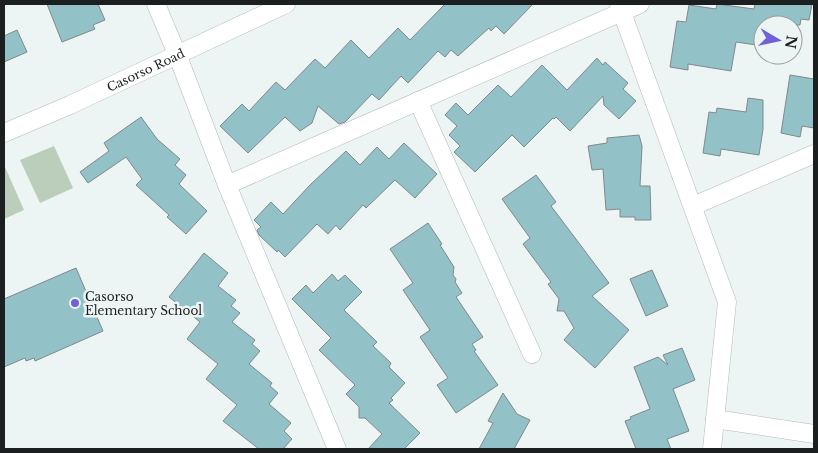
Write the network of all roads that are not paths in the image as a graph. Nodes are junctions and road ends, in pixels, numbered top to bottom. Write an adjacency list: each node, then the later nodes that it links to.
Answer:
1 (156, 4): 5 (street)
2 (286, 4): 5 (street, Casorso Road)
3 (640, 4): 4 (street)
4 (621, 8): 6 (street); 10 (street)
5 (178, 54): 7 (street, Casorso Road); 9 (street)
6 (418, 101): 9 (street); 11 (street)
7 (4, 133)
8 (814, 154): 10 (street)
9 (227, 185): 14 (street)
10 (693, 206): 12 (street)
11 (532, 354)
12 (715, 419): 13 (street); 15 (street)
13 (814, 434)
14 (337, 449)
15 (712, 449)

